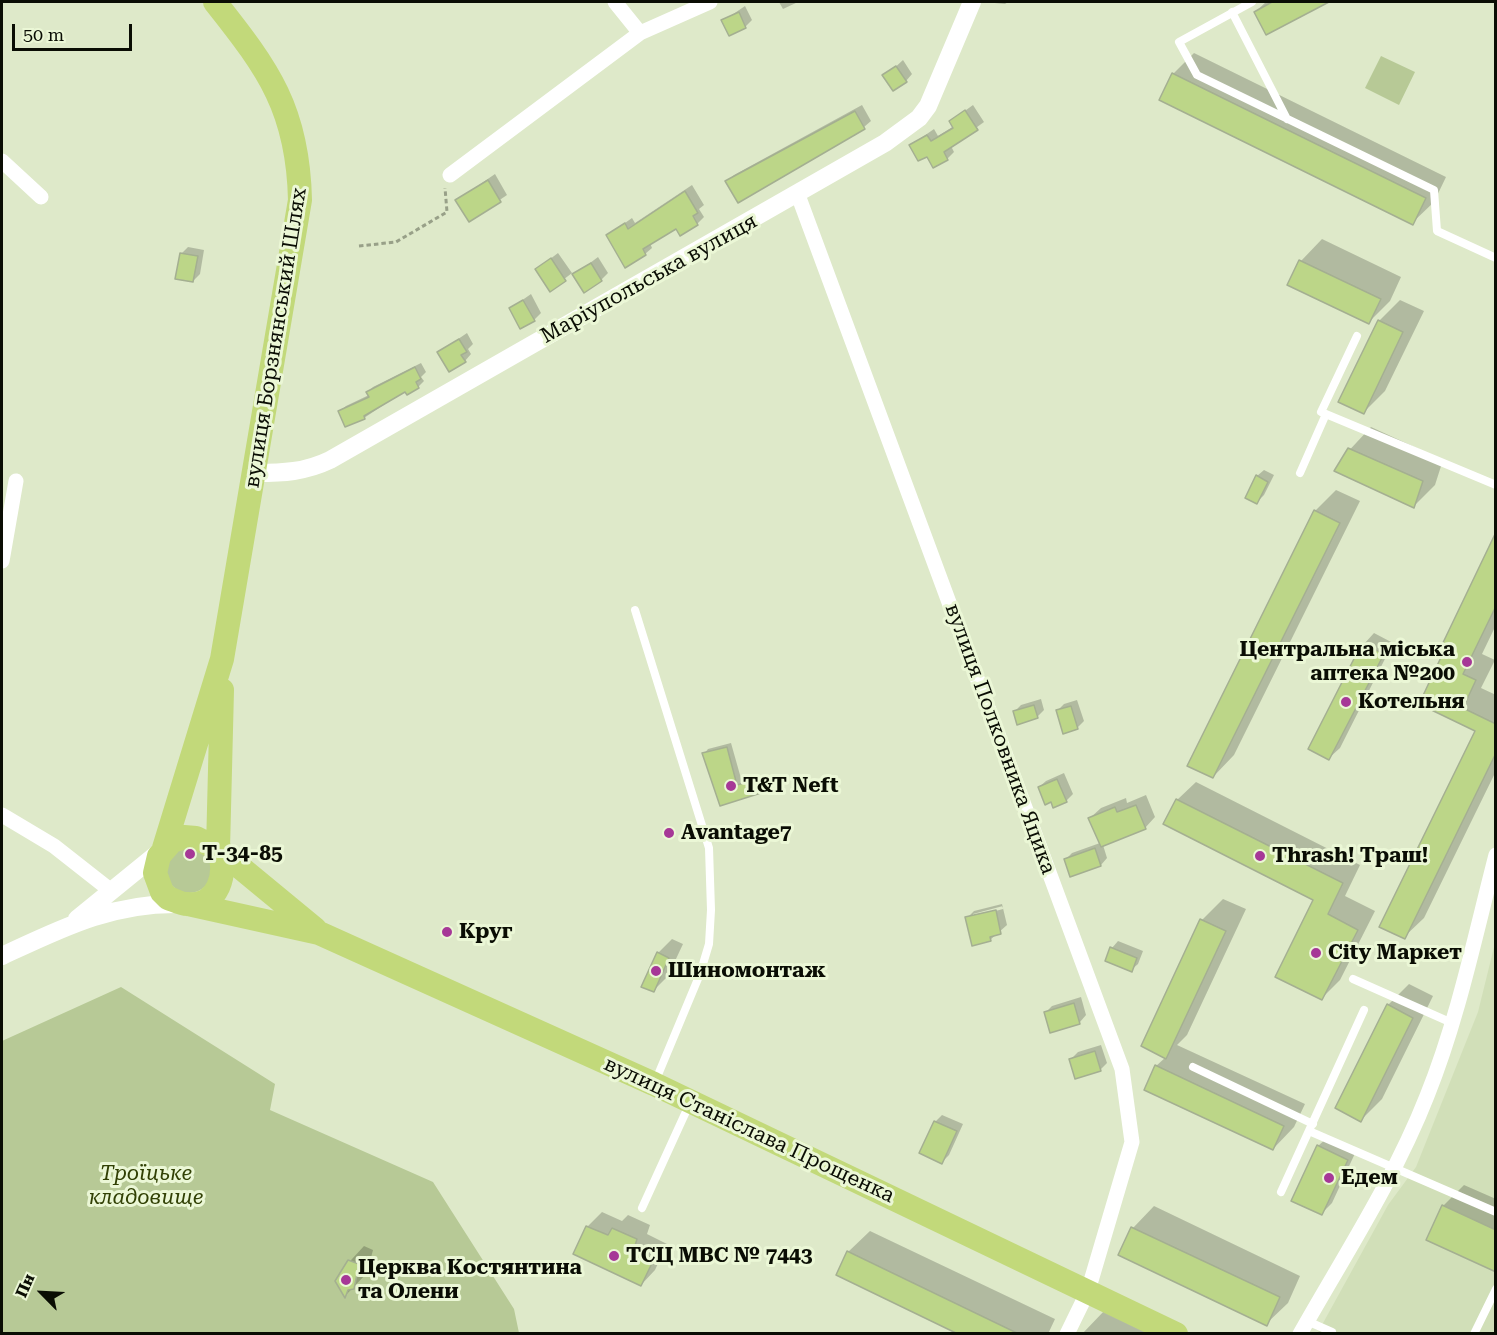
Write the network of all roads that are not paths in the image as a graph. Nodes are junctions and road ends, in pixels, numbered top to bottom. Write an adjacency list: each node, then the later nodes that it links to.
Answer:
1 (215, 2): 16 (main road, вулиця Борзнянський Шлях)
2 (615, 2): 7 (street)
3 (710, 2): 7 (street)
4 (972, 2): 11 (street, Маріупольська вулиця)
5 (1252, 2): 6 (lane)
6 (1232, 12): 8 (lane); 8 (lane)
7 (640, 33): 10 (street)
8 (1287, 119): 13 (lane)
9 (2, 161): 12 (street)
10 (450, 175)
11 (798, 195): 16 (street, Маріупольська вулиця); 44 (street, вулиця Полковника Яцика)
12 (41, 197)
13 (1496, 258)
14 (1357, 336): 15 (lane)
15 (1326, 414): 17 (lane); 19 (lane)
16 (256, 473): 22 (main road, вулиця Борзнянський Шлях)
17 (1300, 473)
18 (16, 481): 20 (street)
19 (1496, 485)
20 (2, 561)
21 (635, 610): 36 (lane)
22 (222, 660): 24 (main road, вулиця Борзнянський Шлях); 25 (main road, вулиця Борзнянський Шлях)
23 (2, 815): 27 (street)
24 (164, 848): 25 (main road); 27 (street); 28 (main road)
25 (218, 849): 28 (main road); 30 (main road, вулиця Станіслава Прощенка)
26 (1496, 855): 34 (street)
27 (110, 890): 29 (street)
28 (188, 904): 29 (street); 30 (main road, вулиця Станіслава Прощенка)
29 (72, 924): 31 (street)
30 (319, 933): 36 (main road, вулиця Станіслава Прощенка)
31 (2, 956)
32 (1353, 980): 34 (lane)
33 (1364, 1010): 38 (lane)
34 (1452, 1023): 39 (street)
35 (1193, 1067): 38 (lane)
36 (654, 1083): 37 (main road, вулиця Станіслава Прощенка)
37 (691, 1101): 41 (lane); 44 (main road, вулиця Станіслава Прощенка)
38 (1311, 1127): 39 (lane); 40 (lane)
39 (1395, 1168): 42 (lane); 45 (street)
40 (1281, 1192)
41 (642, 1208)
42 (1496, 1212)
43 (1496, 1288): 49 (lane)
44 (1088, 1291): 47 (street, вулиця Полковника Яцика); 48 (main road, вулиця Станіслава Прощенка)
45 (1304, 1327): 46 (lane)
46 (1332, 1332)
47 (1067, 1334)
48 (1176, 1334)
49 (1474, 1334)

